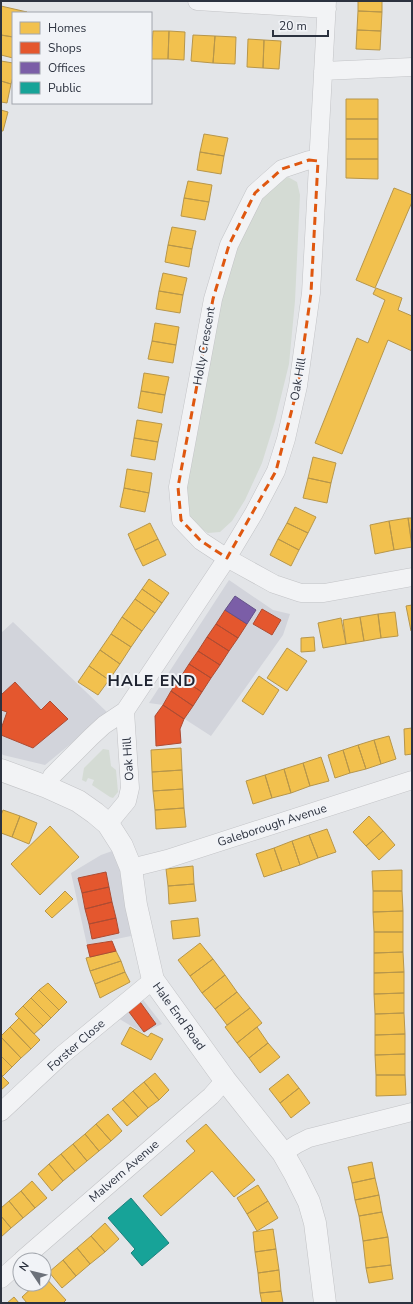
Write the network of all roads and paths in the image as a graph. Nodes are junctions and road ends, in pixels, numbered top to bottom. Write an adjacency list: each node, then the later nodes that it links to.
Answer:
1 (197, 1): 2 (street)
2 (327, 5): 4 (street, Oak Hill)
3 (412, 67): 4 (street)
4 (323, 71): 5 (street, Oak Hill)
5 (318, 161): 6 (street, Oak Hill); 6 (street, Holly Crescent)
6 (227, 558): 7 (street, Holly Crescent); 8 (street, Oak Hill)
7 (412, 577)
8 (124, 711): 11 (street, Oak Hill); 12 (street, Oak Hill)
9 (1, 770): 11 (street, Hale End Road)
10 (412, 780): 13 (street, Galeborough Avenue)
11 (47, 787): 12 (street, Hale End Road)
12 (108, 824): 13 (street, Hale End Road)
13 (131, 868): 14 (street, Hale End Road)
14 (153, 980): 15 (street, Hale End Road); 16 (street, Forster Close)
15 (225, 1080): 18 (street, Hale End Road); 19 (street, Malvern Avenue)
16 (1, 1112)
17 (412, 1112): 18 (street)
18 (284, 1153): 22 (street, Hale End Road)
19 (31, 1252)
20 (12, 1269): 21 (street)
21 (1, 1279)
22 (325, 1303)

